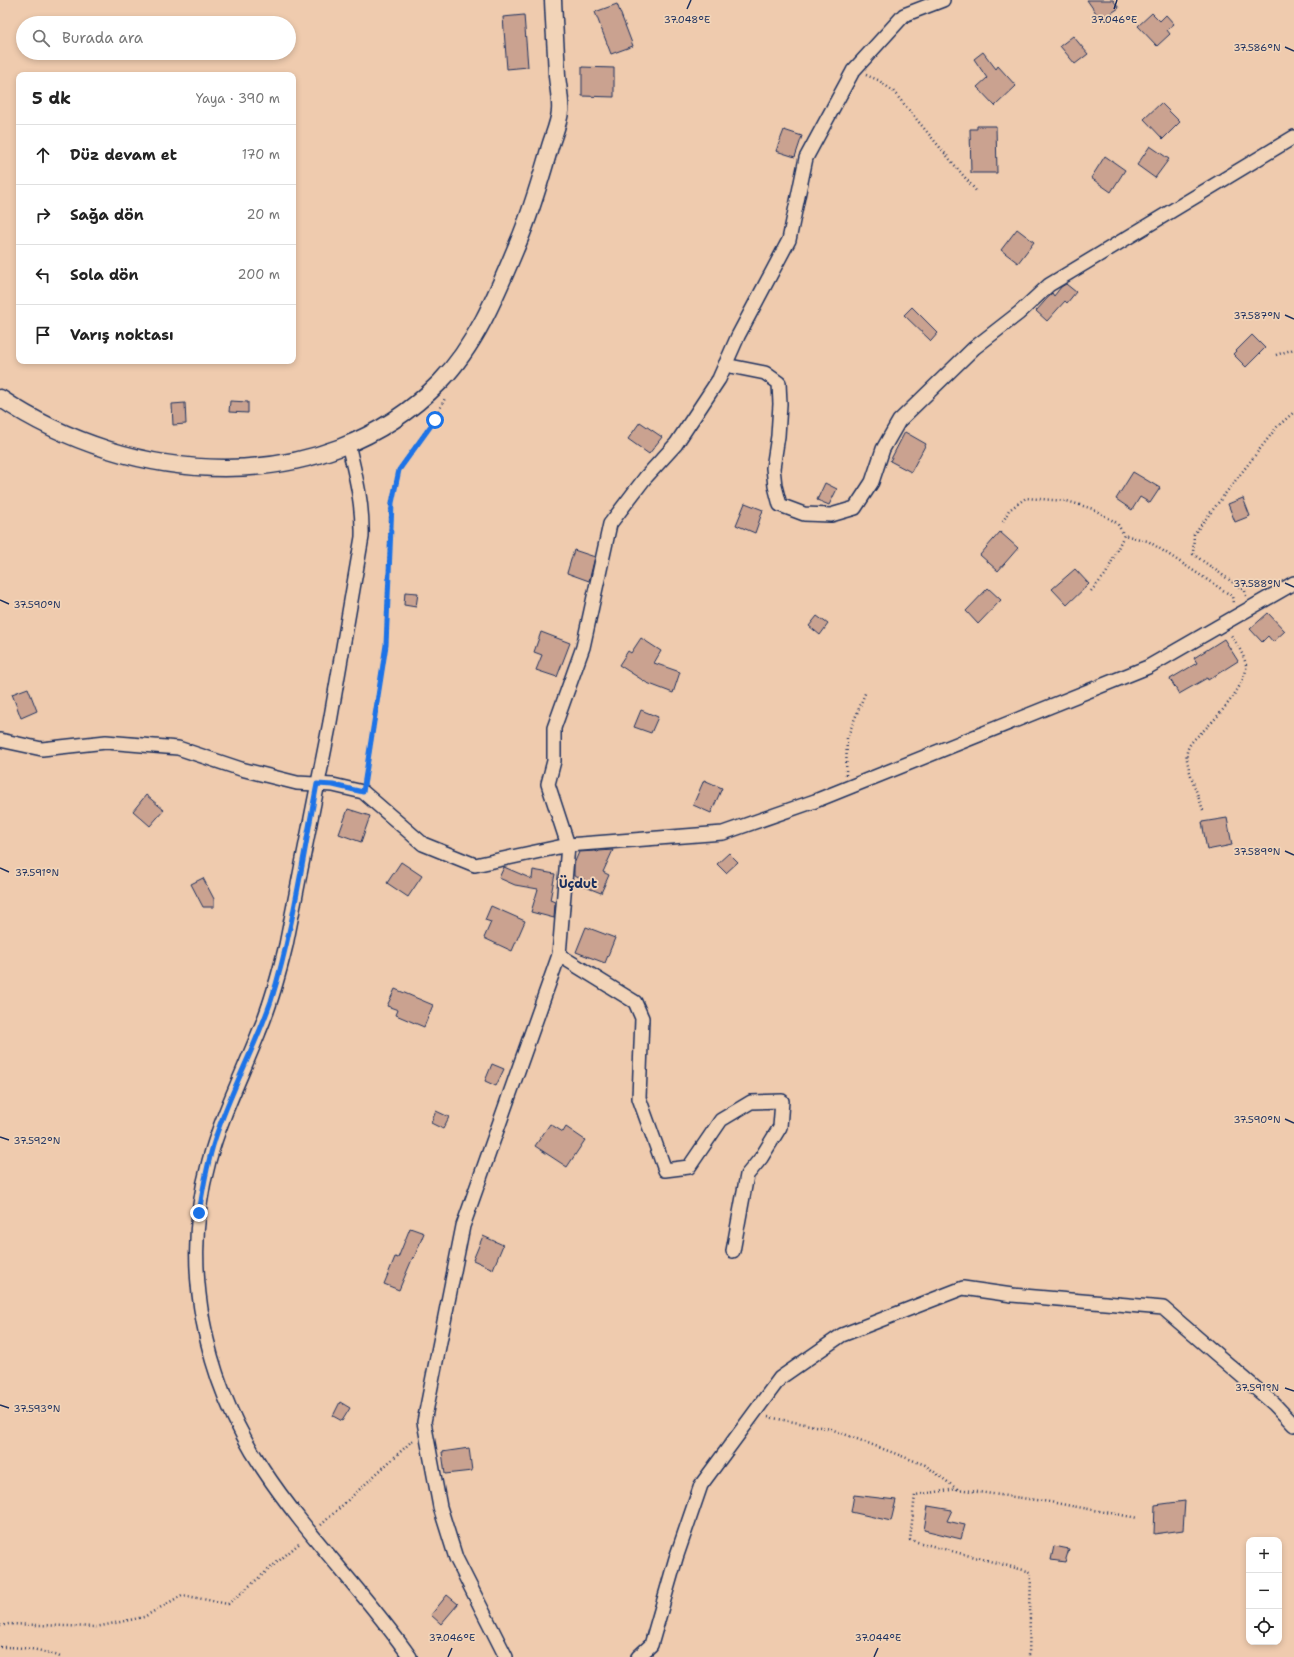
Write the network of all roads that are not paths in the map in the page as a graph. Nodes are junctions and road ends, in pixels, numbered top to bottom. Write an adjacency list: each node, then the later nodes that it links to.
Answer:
1 (553, 0): 6 (street)
2 (943, 0): 4 (street)
3 (1294, 137): 4 (street)
4 (725, 365): 10 (street)
5 (0, 398): 6 (street)
6 (348, 444): 9 (street)
7 (1294, 583): 10 (street)
8 (0, 740): 9 (street)
9 (317, 784): 10 (street); 14 (street)
10 (568, 845): 11 (street)
11 (558, 955): 12 (street); 15 (street)
12 (733, 1252)
13 (1294, 1425): 16 (street)
14 (410, 1657)
15 (506, 1657)
16 (638, 1657)

